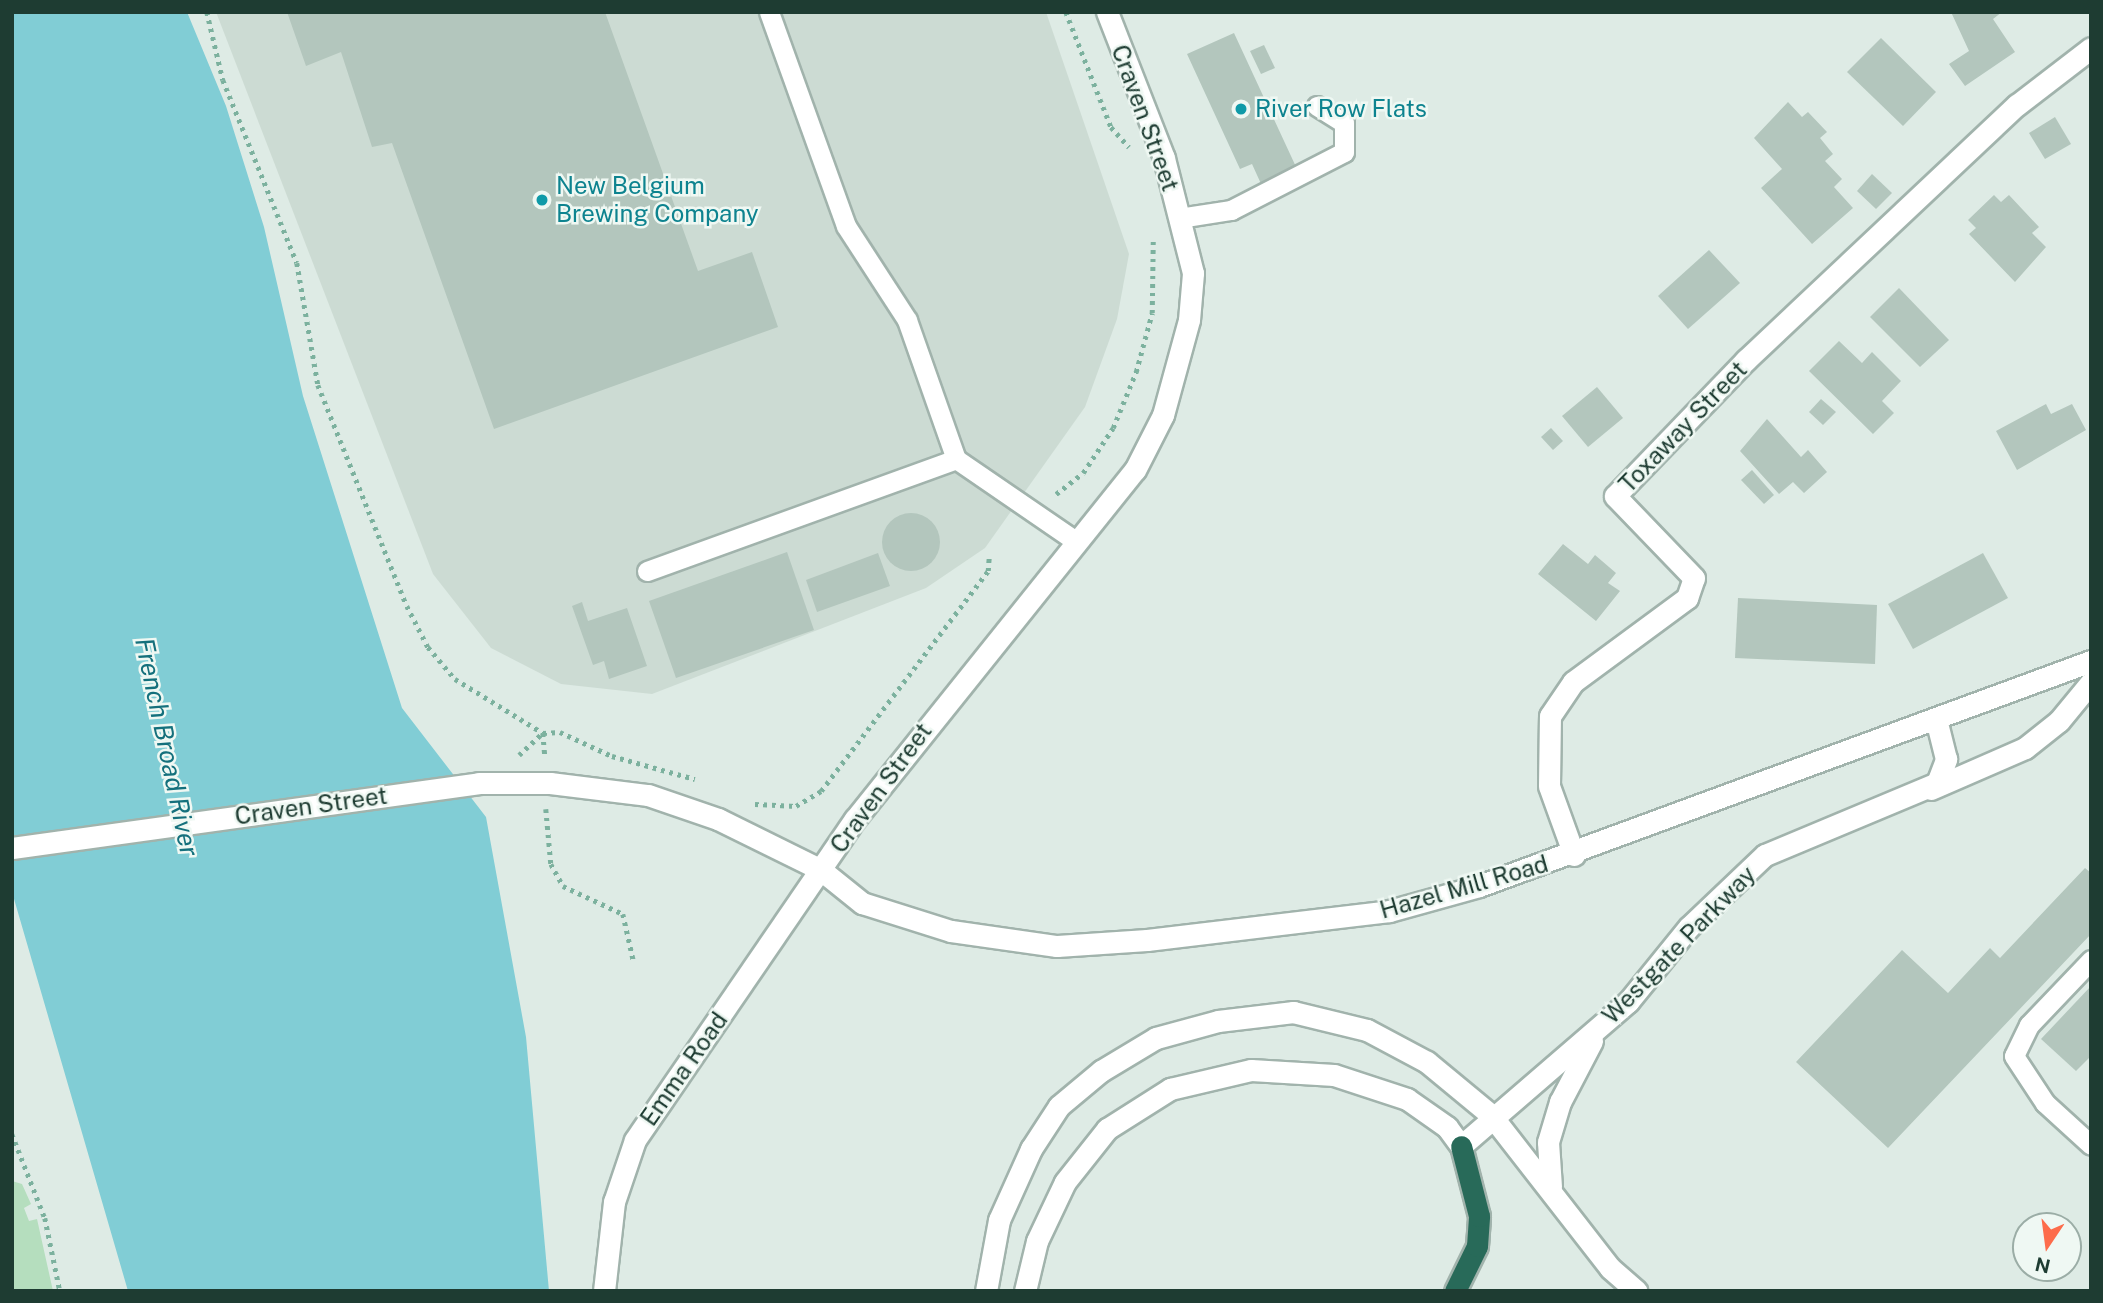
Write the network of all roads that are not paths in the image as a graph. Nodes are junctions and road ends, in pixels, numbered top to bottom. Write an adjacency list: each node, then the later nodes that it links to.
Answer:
1 (769, 12): 6 (lane)
2 (1107, 12): 5 (street, Craven Street)
3 (2091, 48): 14 (street, Toxaway Street)
4 (1317, 106): 5 (lane)
5 (1179, 218): 7 (street, Craven Street)
6 (956, 459): 7 (lane); 8 (lane)
7 (1077, 542): 15 (street, Craven Street)
8 (647, 571)
9 (2091, 661): 11 (street, Hazel Mill Road)
10 (2091, 682): 12 (street, Westgate Parkway)
11 (1936, 719): 12 (street); 14 (street, Hazel Mill Road)
12 (1929, 790): 17 (street, Westgate Parkway)
13 (12, 848): 15 (street, Craven Street)
14 (1574, 855): 15 (street, Hazel Mill Road)
15 (821, 870): 22 (street, Emma Road)
16 (2091, 960): 19 (lane)
17 (1598, 1030): 18 (street, Westgate Parkway); 21 (street)
18 (1491, 1115): 20 (street, Westgate Parkway); 21 (street); 23 (street)
19 (2091, 1145)
20 (1461, 1146): 24 (street); 25 (highway)
21 (1551, 1187): 26 (street)
22 (604, 1291)
23 (986, 1291)
24 (1024, 1291)
25 (1455, 1291)
26 (1636, 1291)

